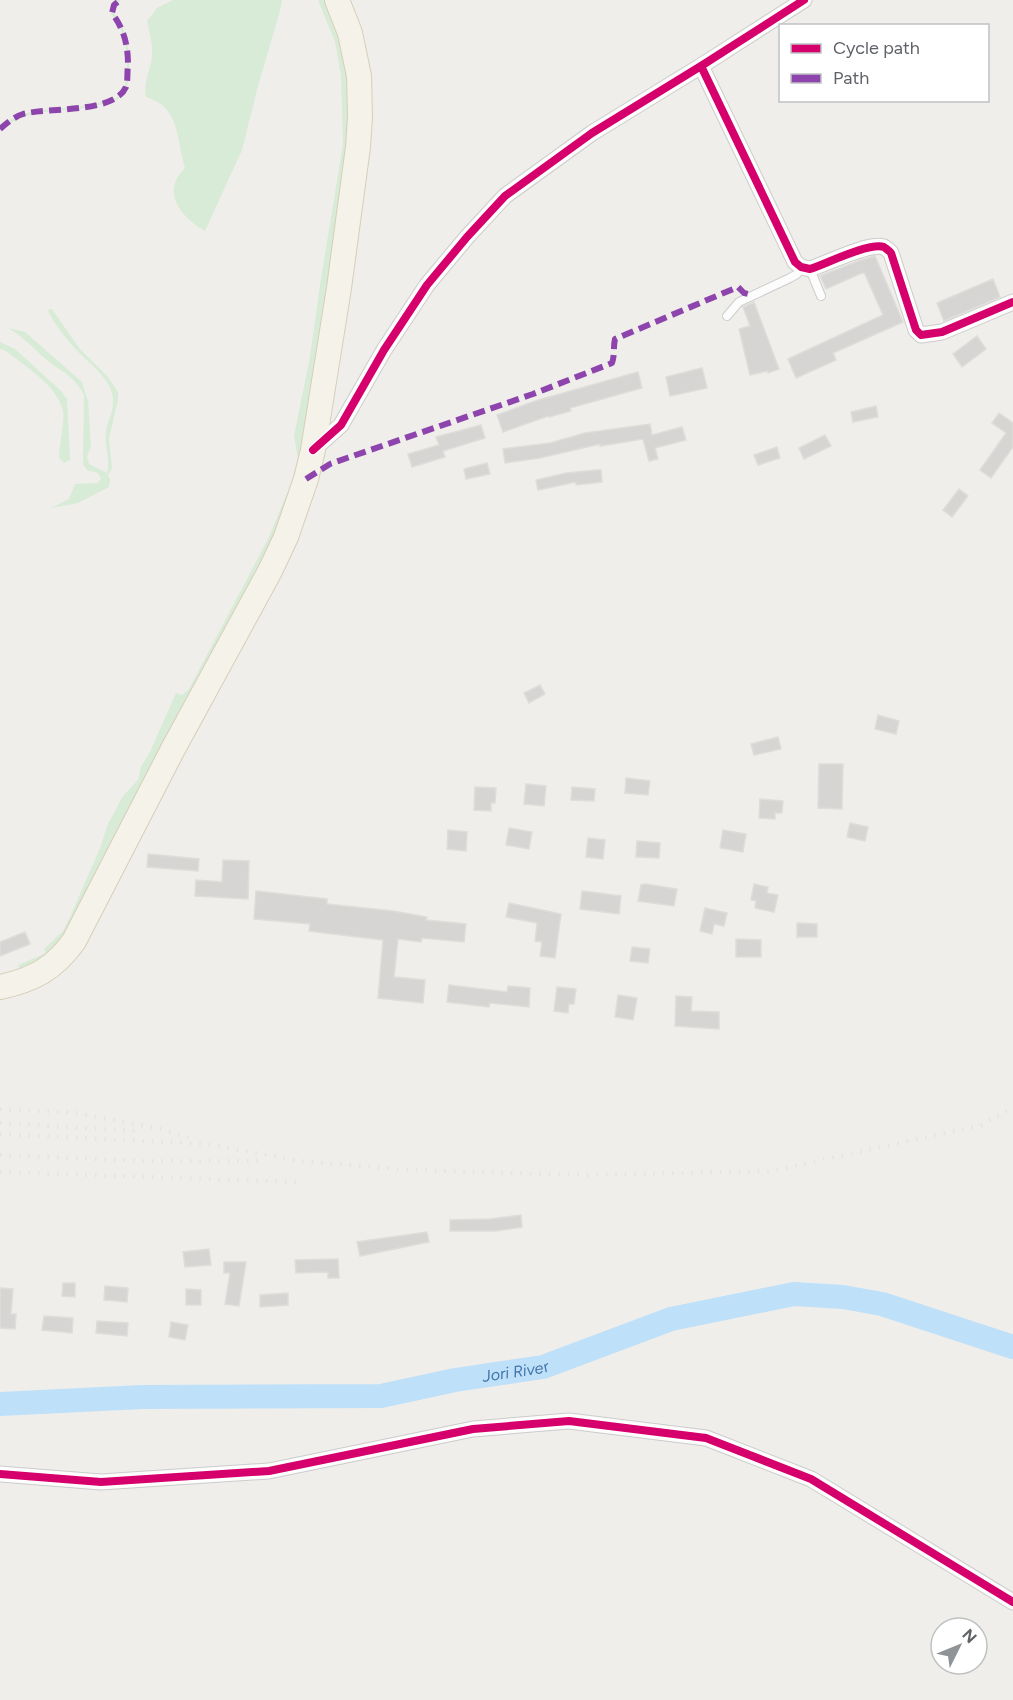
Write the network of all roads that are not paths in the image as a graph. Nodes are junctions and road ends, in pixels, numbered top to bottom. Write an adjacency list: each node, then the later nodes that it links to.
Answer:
1 (337, 0): 8 (main road)
2 (804, 0): 3 (street)
3 (701, 66): 4 (street); 8 (street)
4 (806, 268): 5 (lane); 6 (street); 7 (lane)
5 (821, 296)
6 (1013, 302)
7 (727, 316)
8 (313, 450): 9 (main road)
9 (0, 987)
10 (0, 1474): 11 (street)
11 (1013, 1602)

